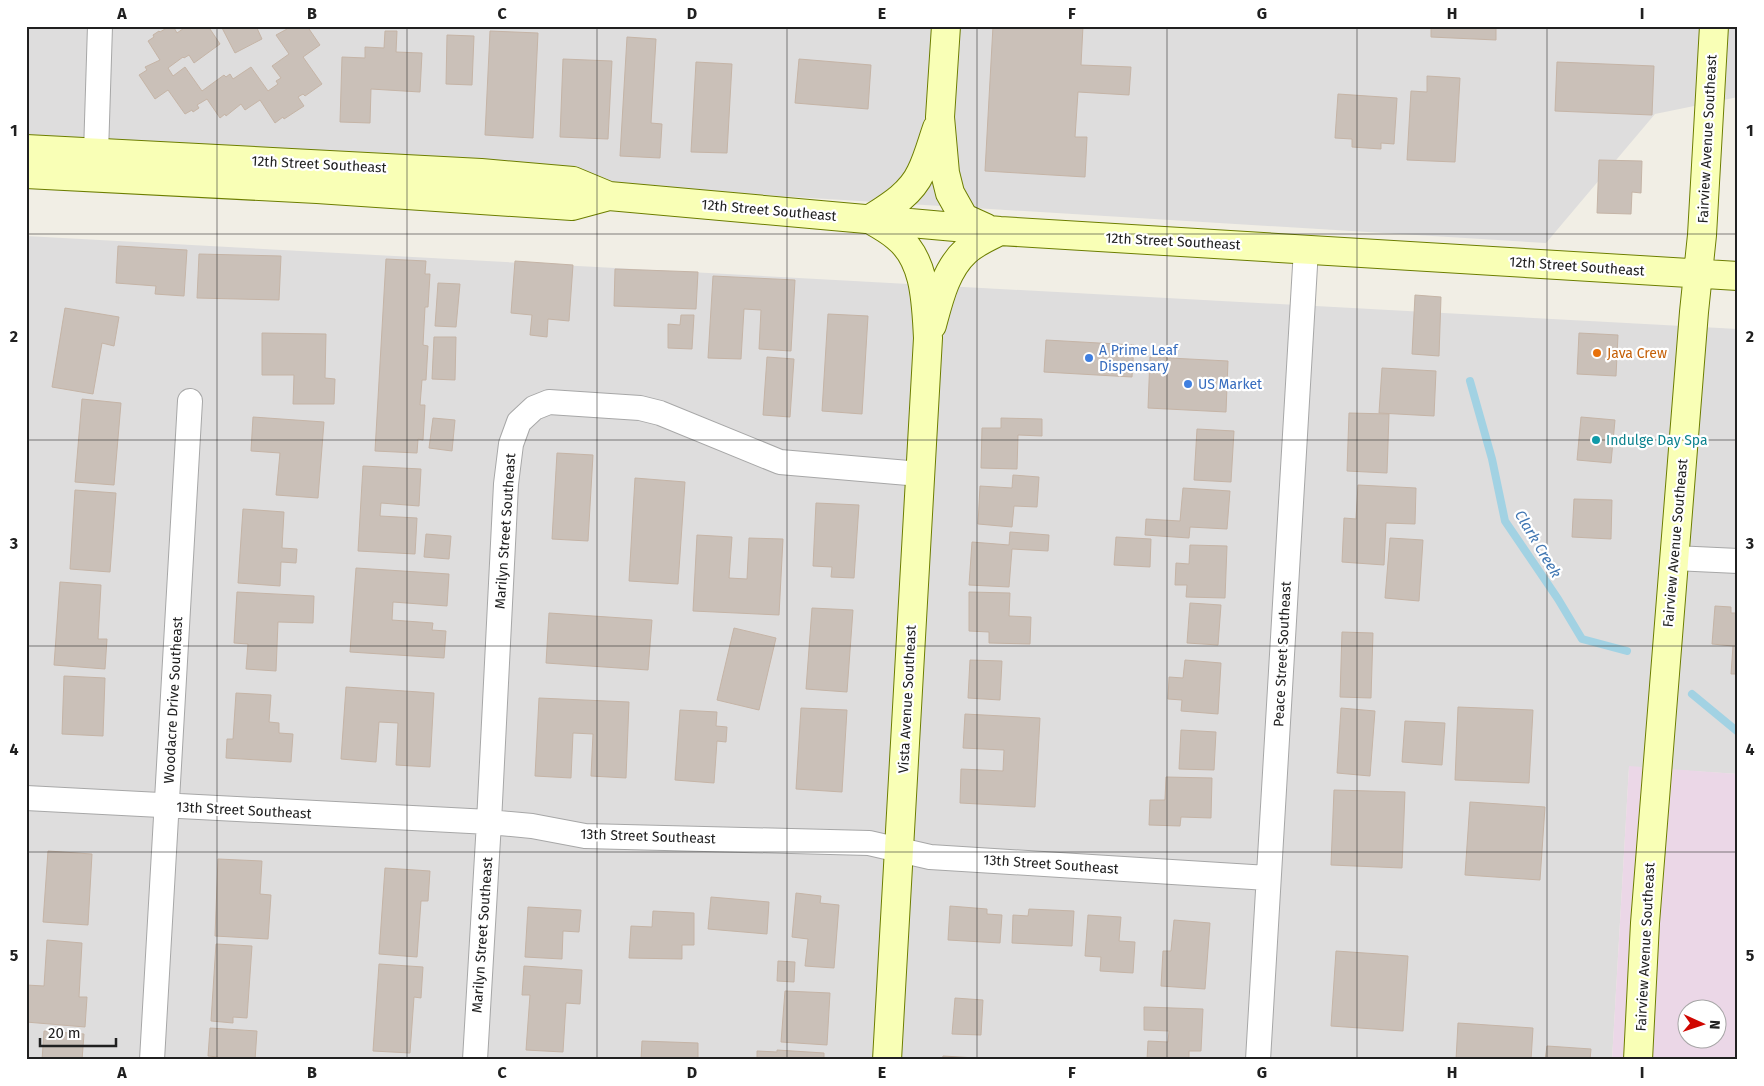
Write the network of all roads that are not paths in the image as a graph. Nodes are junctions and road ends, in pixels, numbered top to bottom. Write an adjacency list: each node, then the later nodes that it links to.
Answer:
1 (100, 26): 6 (street)
2 (946, 26): 4 (main road)
3 (1712, 32): 12 (main road, Fairview Avenue Southeast)
4 (940, 117): 9 (main road); 10 (main road)
5 (26, 149): 6 (main road, 12th Street Southeast)
6 (96, 152): 8 (main road, 12th Street Southeast)
7 (26, 174): 8 (main road, 12th Street Southeast)
8 (609, 196): 9 (main road, 12th Street Southeast)
9 (870, 219): 10 (main road, 12th Street Southeast); 14 (main road)
10 (994, 230): 11 (main road, 12th Street Southeast); 14 (main road)
11 (1306, 249): 12 (main road, 12th Street Southeast); 23 (street, Peace Street Southeast)
12 (1698, 273): 13 (main road, 12th Street Southeast); 17 (main road, Fairview Avenue Southeast)
13 (1738, 276)
14 (928, 338): 16 (main road, Vista Avenue Southeast)
15 (190, 400): 20 (street, Woodacre Drive Southeast)
16 (920, 474): 21 (street, Marilyn Street Southeast); 22 (main road, Vista Avenue Southeast)
17 (1674, 558): 18 (street); 28 (main road, Fairview Avenue Southeast)
18 (1738, 561)
19 (26, 798): 20 (street, 13th Street Southeast)
20 (166, 807): 21 (street, 13th Street Southeast); 24 (street, Woodacre Drive Southeast)
21 (490, 822): 22 (street, 13th Street Southeast); 25 (street, Marilyn Street Southeast)
22 (898, 849): 23 (street, 13th Street Southeast); 26 (main road, Vista Avenue Southeast)
23 (1268, 878): 27 (street, Peace Street Southeast)
24 (152, 1060)
25 (475, 1060)
26 (887, 1060)
27 (1258, 1060)
28 (1638, 1060)

